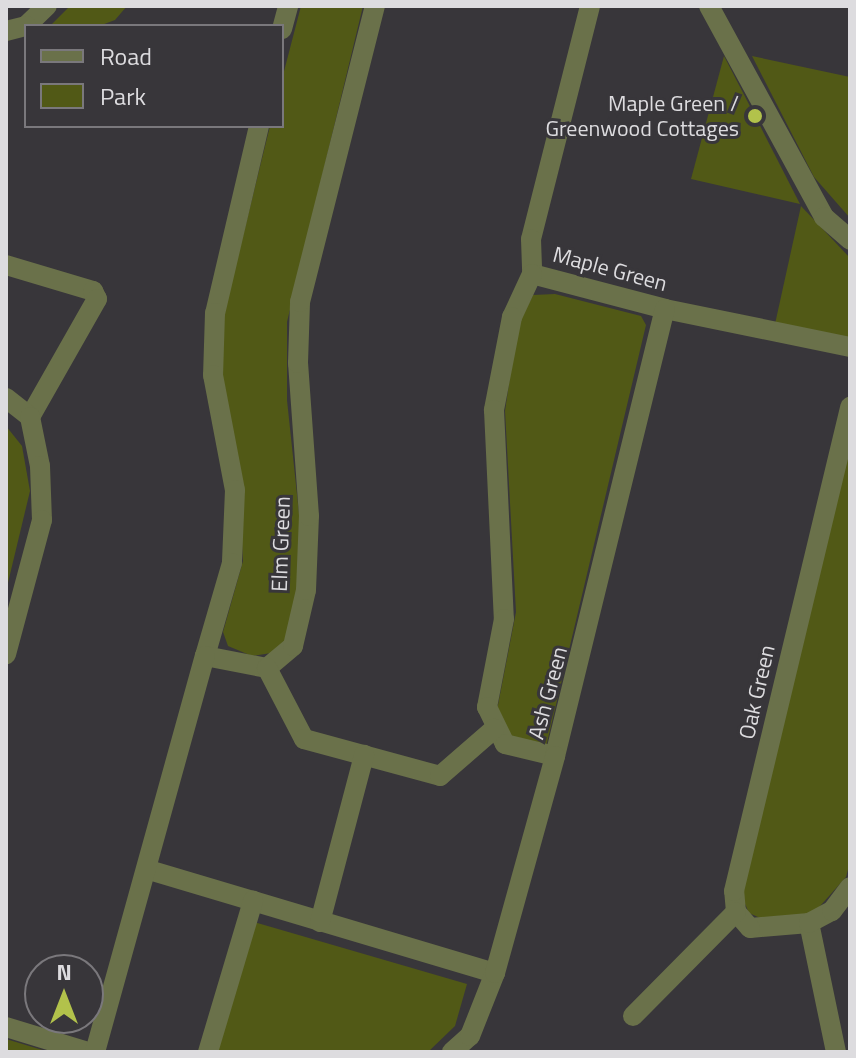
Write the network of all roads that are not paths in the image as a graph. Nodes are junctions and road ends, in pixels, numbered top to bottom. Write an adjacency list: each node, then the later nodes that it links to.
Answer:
1 (47, 6): 5 (street)
2 (375, 6): 18 (street, Elm Green)
3 (590, 6): 9 (street, Maple Green)
4 (709, 6): 7 (street)
5 (28, 24)
6 (259, 128): 17 (street)
7 (850, 240)
8 (6, 265): 14 (street)
9 (532, 274): 10 (street, Maple Green); 19 (street, Ash Green)
10 (665, 309): 11 (street, Maple Green); 21 (street, Ash Green)
11 (850, 347)
12 (6, 398): 14 (street)
13 (850, 407): 25 (street, Oak Green)
14 (30, 417): 15 (street)
15 (9, 634): 16 (street)
16 (6, 654)
17 (205, 656): 18 (street); 22 (street)
18 (267, 668): 20 (street)
19 (494, 729): 20 (street); 21 (street, Ash Green)
20 (364, 755): 26 (street)
21 (555, 756): 28 (street)
22 (149, 870): 24 (street); 32 (street)
23 (850, 887): 27 (street)
24 (253, 901): 26 (street); 33 (street)
25 (736, 912): 27 (street); 29 (street)
26 (320, 922): 28 (street)
27 (809, 923): 35 (street)
28 (495, 973): 34 (street)
29 (633, 1016)
30 (6, 1027): 31 (street)
31 (88, 1052)
32 (95, 1052)
33 (208, 1052)
34 (452, 1052)
35 (836, 1052)

